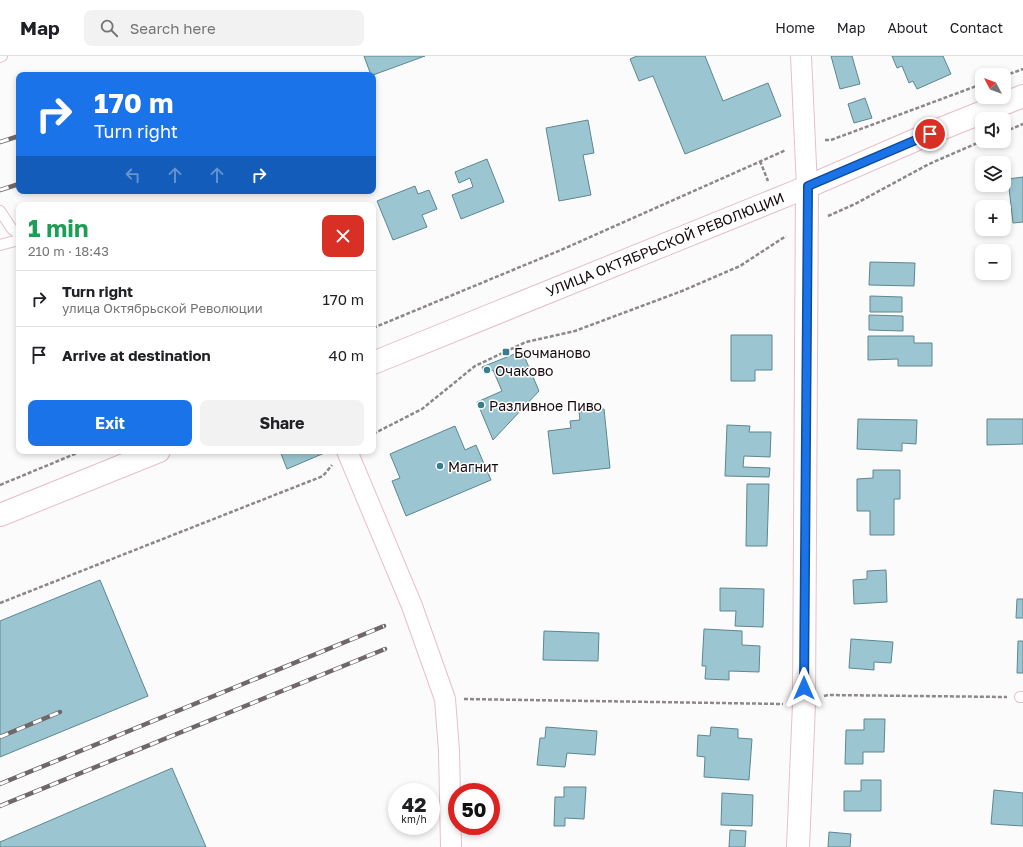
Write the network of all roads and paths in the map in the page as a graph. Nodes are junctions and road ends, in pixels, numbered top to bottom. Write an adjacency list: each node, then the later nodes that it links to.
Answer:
1 (801, 56): 8 (street)
2 (1023, 69): 3 (path)
3 (1011, 73)
4 (975, 87): 8 (path)
5 (1023, 96): 10 (main road, УЛИЦА ОКТЯБРЬСКОЙ РЕВОЛЮЦИИ)
6 (1023, 124): 7 (path)
7 (1011, 129)
8 (806, 140): 10 (street); 16 (path)
9 (975, 144): 12 (path)
10 (808, 186): 12 (main road); 17 (main road, УЛИЦА ОКТЯБРЬСКОЙ РЕВОЛЮЦИИ)
11 (0, 211): 13 (lane)
12 (807, 224): 18 (path); 27 (main road)
13 (16, 232)
14 (16, 241): 15 (lane)
15 (0, 245)
16 (376, 327)
17 (376, 362)
18 (376, 432)
19 (75, 454): 22 (path)
20 (152, 454): 23 (main road)
21 (341, 457): 24 (path); 26 (street)
22 (0, 485)
23 (0, 515)
24 (0, 603)
25 (1021, 697): 27 (path)
26 (445, 699): 27 (path); 28 (street)
27 (804, 704): 29 (main road)
28 (450, 847)
29 (798, 847)

